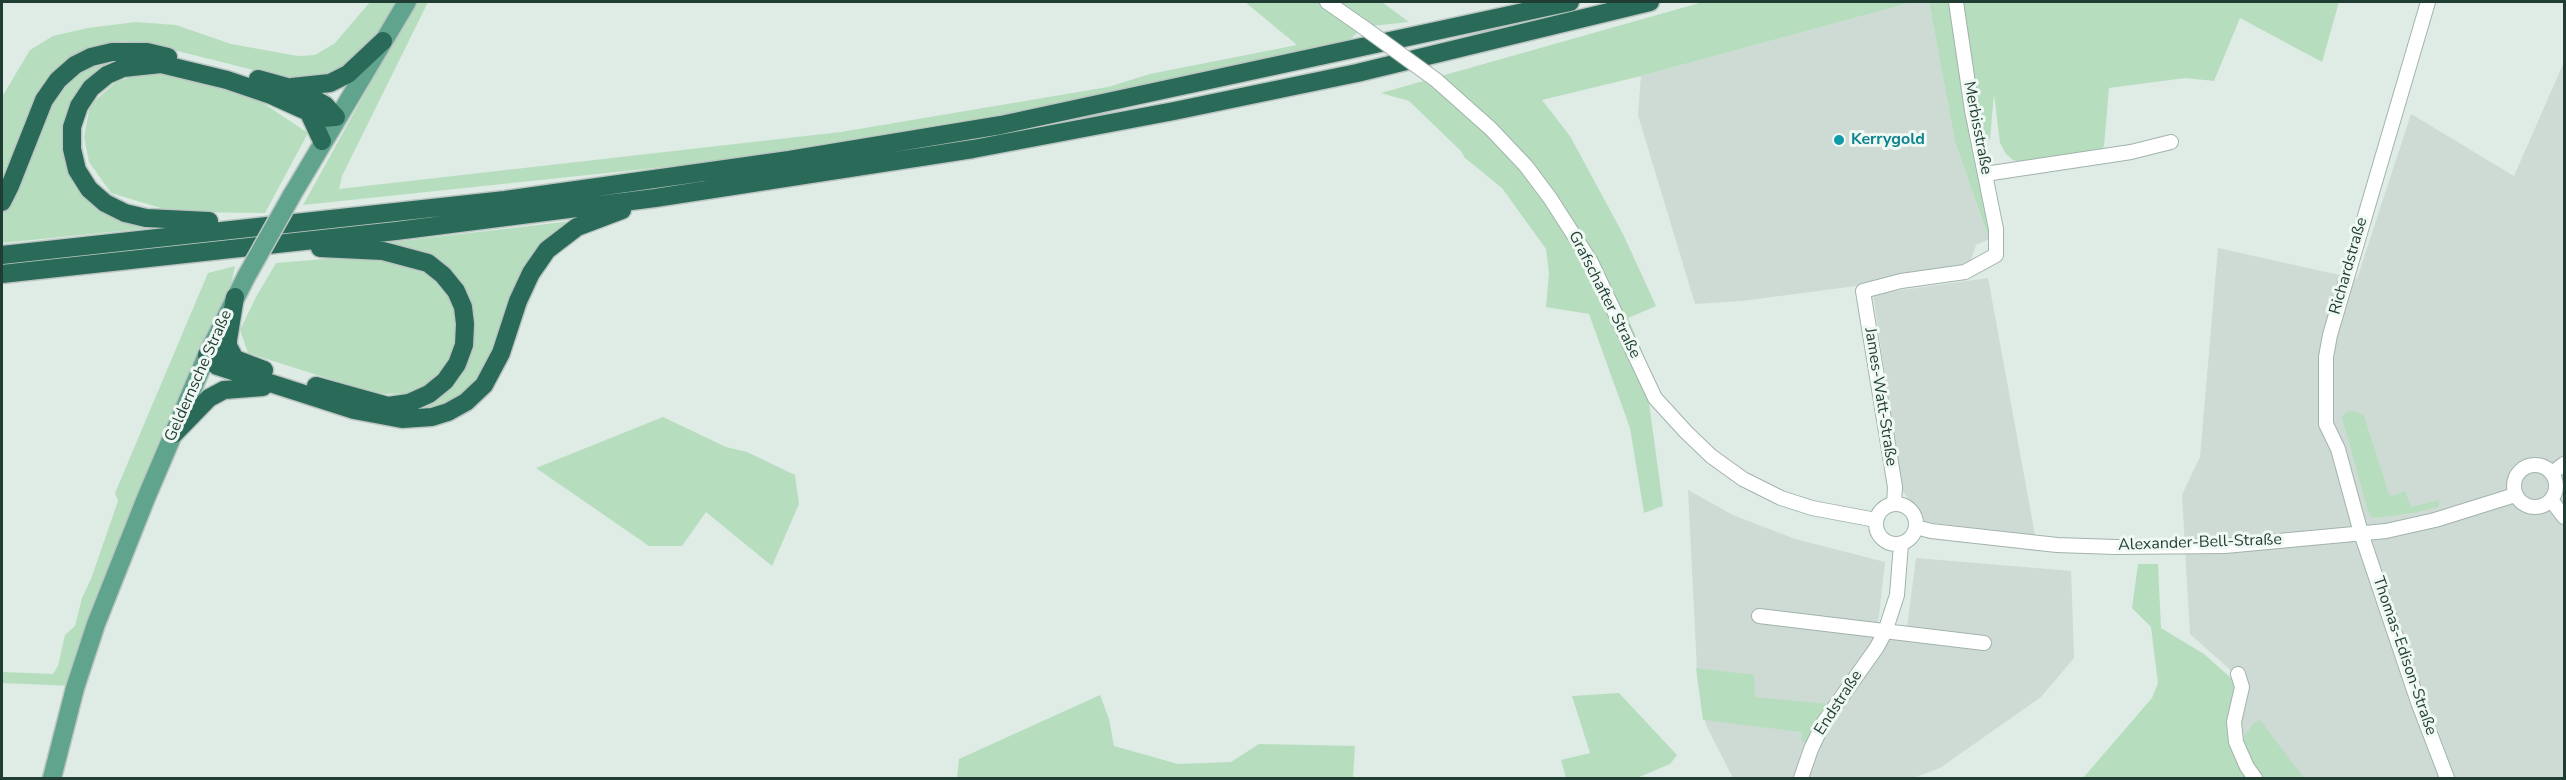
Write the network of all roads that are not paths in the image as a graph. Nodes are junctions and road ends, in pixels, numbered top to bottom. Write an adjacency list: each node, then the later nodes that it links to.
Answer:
1 (407, 2): 7 (main road, Geldernsche Straße)
2 (1327, 2): 32 (street, Grafschafter Straße, bridge)
3 (1570, 2): 16 (highway)
4 (1650, 2): 14 (highway)
5 (1956, 2): 13 (street, Merbisstraße)
6 (2428, 2): 34 (street, Richardstraße)
7 (383, 40): 8 (highway); 10 (main road, Geldernsche Straße)
8 (287, 87): 10 (highway); 15 (highway)
9 (309, 113): 10 (highway); 11 (highway); 16 (highway)
10 (336, 117): 11 (main road, Geldernsche Straße)
11 (322, 141): 21 (main road, Geldernsche Straße, bridge)
12 (2171, 142): 13 (street)
13 (1985, 174): 20 (street, Merbisstraße)
14 (656, 198): 17 (highway); 24 (highway)
15 (2, 202)
16 (256, 226): 18 (highway)
17 (277, 244): 19 (highway); 23 (highway)
18 (2, 255)
19 (2, 274)
20 (1863, 291): 30 (street, James-Watt-Straße)
21 (235, 297): 22 (main road, Geldernsche Straße); 23 (highway)
22 (207, 355): 23 (highway); 24 (highway); 25 (main road, Geldernsche Straße)
23 (235, 359)
24 (283, 389): 25 (highway)
25 (174, 434): 40 (main road, Geldernsche Straße)
26 (2565, 464): 27 (street)
27 (2552, 473): 28 (street); 29 (street)
28 (2515, 495): 29 (street); 34 (street, Alexander-Bell-Straße)
29 (2550, 500): 31 (street)
30 (1894, 504): 32 (street); 33 (street)
31 (2565, 517)
32 (1876, 520): 35 (street)
33 (1916, 527): 34 (street, Alexander-Bell-Straße); 35 (street)
34 (2361, 533): 43 (street, Thomas-Edison-Straße)
35 (1900, 544): 37 (street, Endstraße)
36 (1759, 616): 37 (street)
37 (1885, 632): 38 (street); 41 (street, Endstraße)
38 (1984, 643)
39 (2238, 674): 42 (street)
40 (51, 778)
41 (1801, 778)
42 (2255, 778)
43 (2447, 778)

